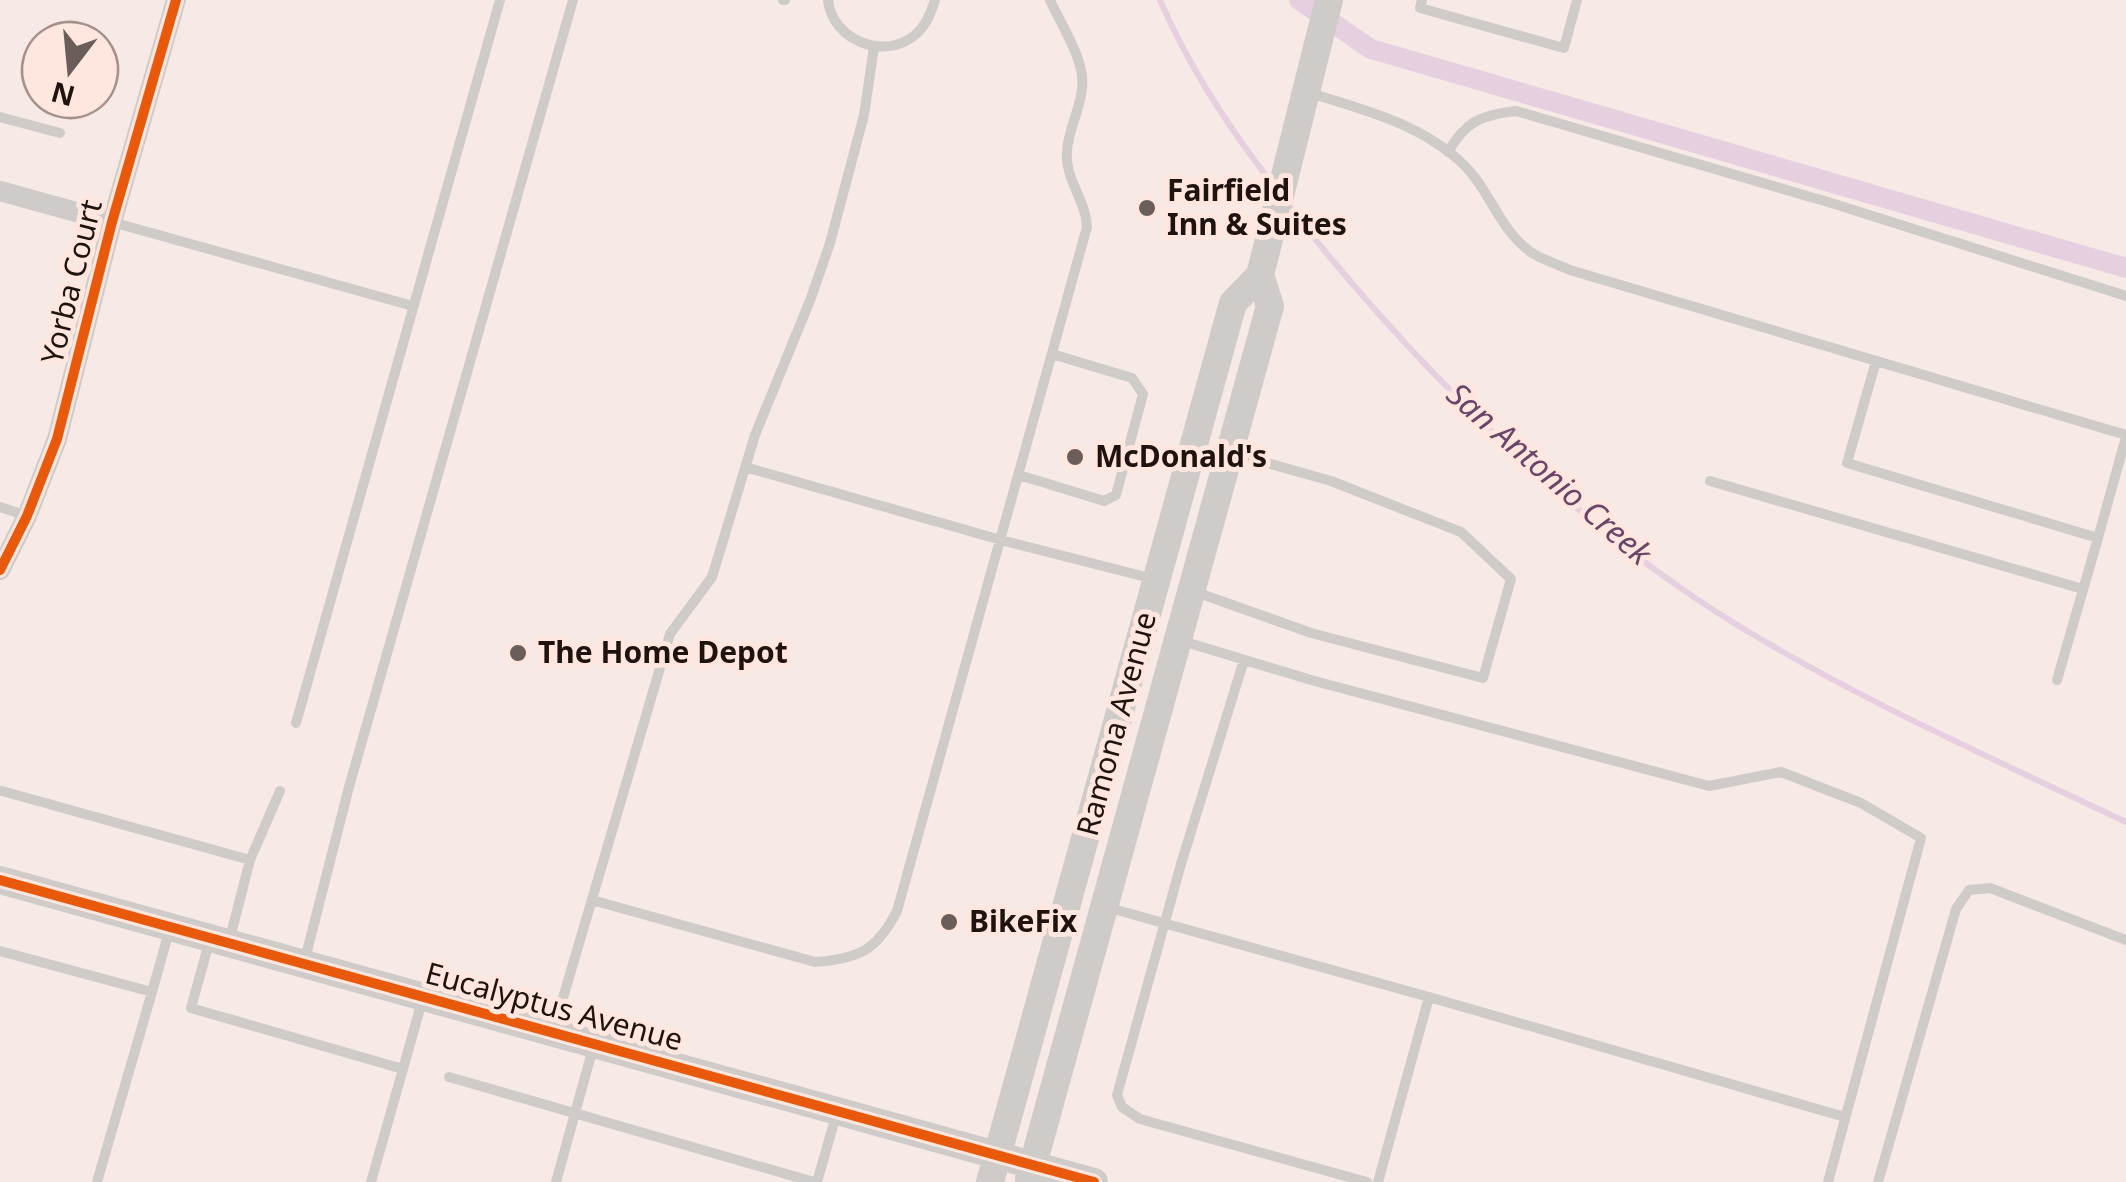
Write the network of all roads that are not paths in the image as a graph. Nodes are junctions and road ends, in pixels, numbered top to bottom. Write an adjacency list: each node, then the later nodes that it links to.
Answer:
1 (176, 0): 16 (street, Yorba Court)
2 (500, 0): 19 (lane)
3 (573, 0): 50 (lane)
4 (828, 0): 10 (lane)
5 (935, 0): 10 (lane)
6 (1050, 0): 20 (lane)
7 (1328, 0): 11 (main road, Ramona Avenue)
8 (1422, 0): 9 (lane)
9 (1578, 0)
10 (874, 47): 24 (lane)
11 (1302, 102): 14 (lane); 17 (main road, Ramona Avenue)
12 (0, 117): 13 (lane)
13 (60, 134)
14 (1448, 152): 18 (lane); 21 (lane)
15 (0, 191): 16 (street)
16 (112, 222): 19 (lane); 28 (street, Yorba Court)
17 (1260, 275): 23 (main road, Ramona Avenue); 32 (main road, Ramona Avenue)
18 (2126, 296)
19 (413, 306): 38 (lane)
20 (1052, 354): 25 (lane); 25 (lane)
21 (1876, 361): 22 (lane); 29 (lane)
22 (2126, 436): 29 (lane)
23 (1230, 452): 34 (main road, Ramona Avenue); 34 (lane)
24 (745, 467): 30 (lane); 43 (lane)
25 (1019, 475): 30 (lane)
26 (1710, 481): 33 (lane)
27 (0, 507): 28 (lane)
28 (27, 516): 31 (street, Yorba Court)
29 (2098, 538): 33 (lane)
30 (1001, 540): 32 (lane); 43 (lane)
31 (0, 570)
32 (1157, 580): 34 (main road); 61 (main road, Ramona Avenue)
33 (2084, 589): 37 (lane)
34 (1192, 591): 35 (main road, Ramona Avenue)
35 (1178, 640): 36 (lane); 44 (main road, Ramona Avenue)
36 (1244, 660): 45 (lane); 60 (lane)
37 (2057, 680)
38 (296, 723)
39 (2, 791): 41 (lane)
40 (280, 791): 41 (lane)
41 (250, 860): 48 (lane)
42 (0, 880): 46 (main road, Eucalyptus Avenue)
43 (592, 900): 54 (lane)
44 (1106, 907): 45 (lane); 62 (main road, Ramona Avenue)
45 (1164, 924): 53 (lane); 68 (lane)
46 (170, 927): 48 (main road, Eucalyptus Avenue); 51 (lane)
47 (2126, 940): 71 (lane)
48 (220, 941): 50 (main road, Eucalyptus Avenue); 56 (lane)
49 (0, 950): 51 (lane)
50 (304, 964): 52 (main road, Eucalyptus Avenue)
51 (152, 992): 63 (lane)
52 (424, 997): 54 (main road, Eucalyptus Avenue); 56 (lane)
53 (1429, 997): 60 (lane); 69 (lane)
54 (553, 1033): 55 (main road, Eucalyptus Avenue)
55 (594, 1044): 58 (main road, Eucalyptus Avenue); 59 (lane)
56 (403, 1069): 64 (lane)
57 (448, 1078): 59 (lane)
58 (837, 1111): 61 (main road, Eucalyptus Avenue); 66 (lane)
59 (575, 1115): 65 (lane); 66 (lane)
60 (1846, 1117): 70 (lane)
61 (994, 1169): 62 (main road, Eucalyptus Avenue)
62 (1030, 1174): 67 (main road, Eucalyptus Avenue)
63 (98, 1182)
64 (371, 1182)
65 (556, 1182)
66 (816, 1182)
67 (1094, 1182)
68 (1367, 1182)
69 (1378, 1182)
70 (1828, 1182)
71 (1878, 1182)

